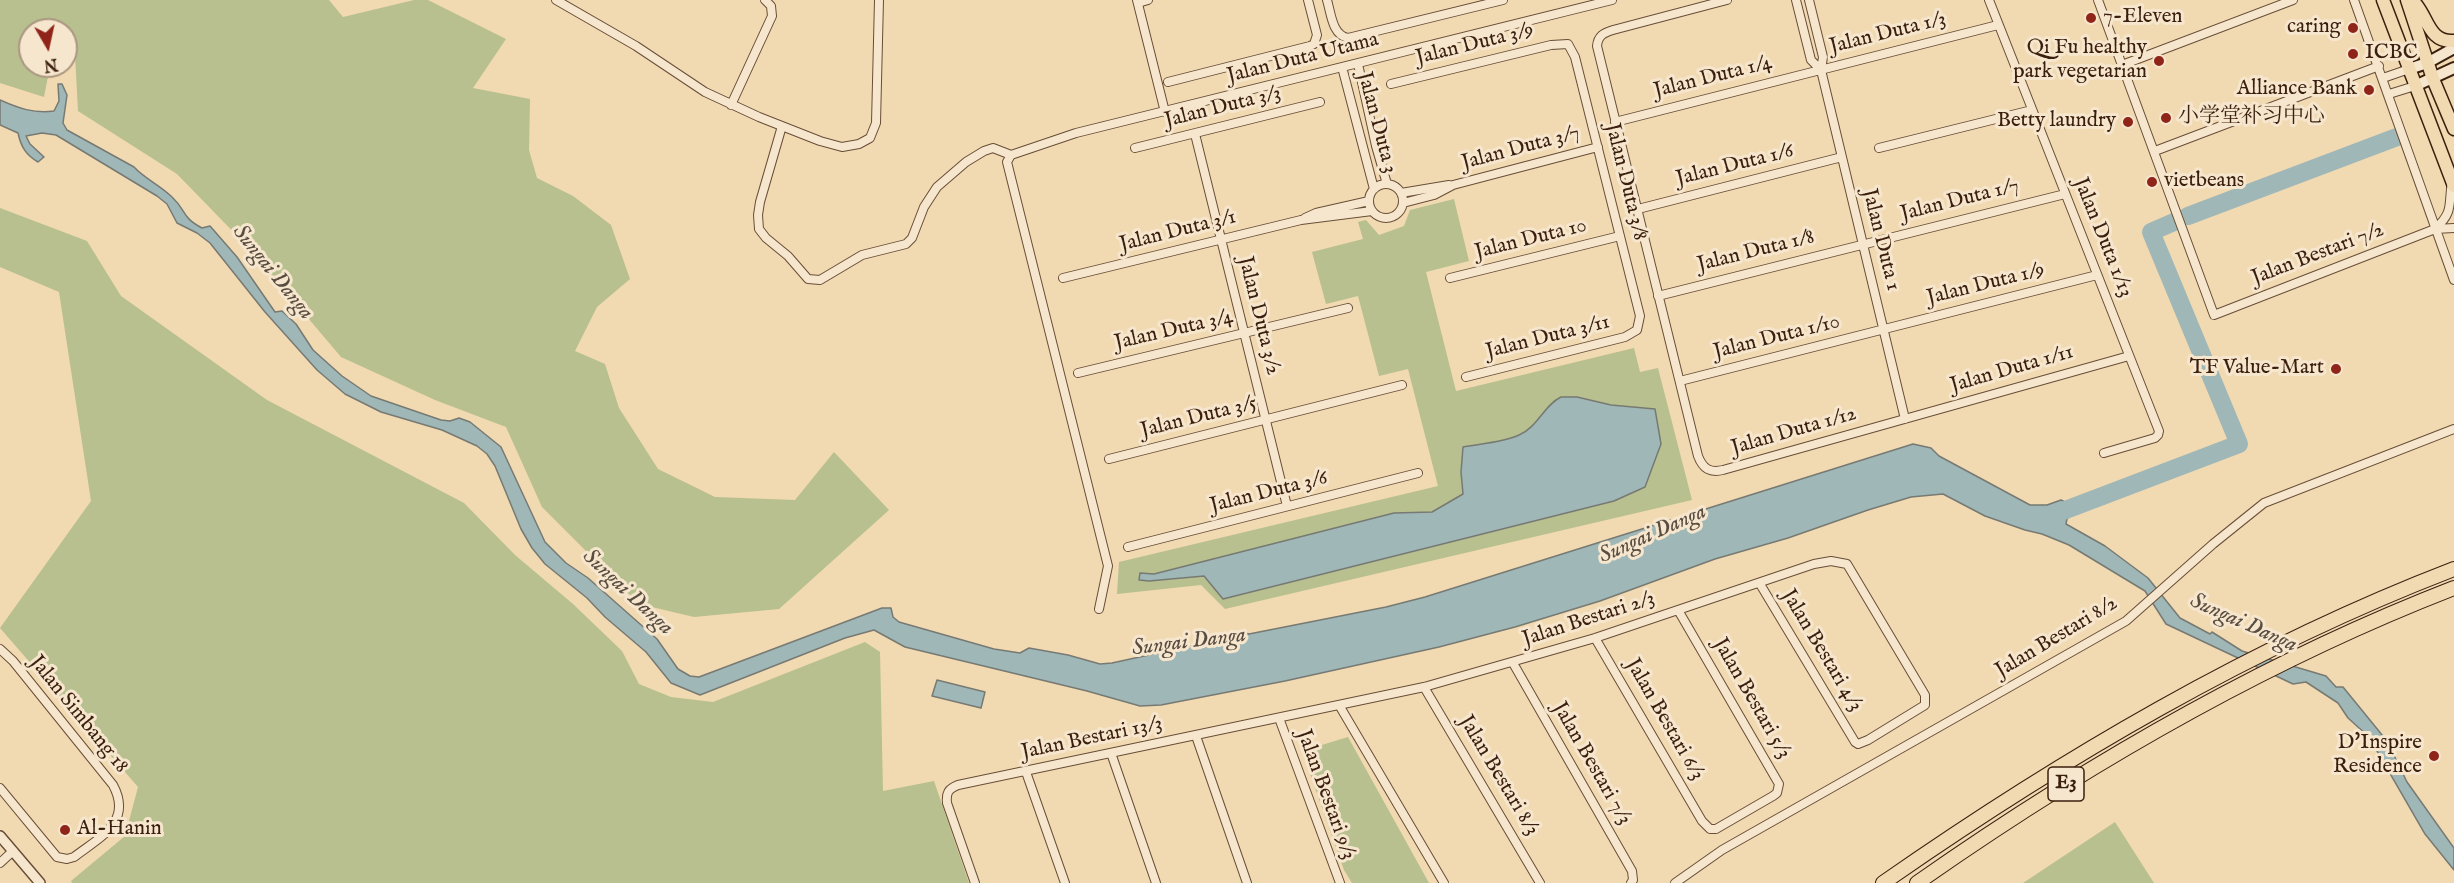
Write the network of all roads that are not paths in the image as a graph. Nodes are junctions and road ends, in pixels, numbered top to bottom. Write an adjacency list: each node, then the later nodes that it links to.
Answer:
1 (556, 0): 40 (street)
2 (765, 0): 40 (street)
3 (879, 0): 44 (street)
4 (1148, 0): 19 (street)
5 (1308, 0): 35 (street)
6 (1327, 0): 7 (street)
7 (1503, 0)
8 (1609, 0): 20 (street, Jalan Duta Utama)
9 (1727, 0): 43 (street)
10 (1796, 0): 32 (street, Jalan Duta 1)
11 (1809, 0): 32 (street, Jalan Duta 1)
12 (1989, 0): 21 (street, Jalan Duta 1/13)
13 (2098, 0): 27 (street)
14 (2293, 0): 27 (street)
15 (2354, 0): 28 (street)
16 (2383, 0): 31 (main road)
17 (2407, 0): 25 (main road)
18 (2412, 0): 22 (main road)
19 (1137, 1): 42 (street)
20 (1589, 3): 26 (street, Jalan Duta Utama)
21 (1998, 25): 32 (street, Jalan Duta 1/3); 41 (street, Jalan Duta 1/13)
22 (2454, 40)
23 (1568, 44): 36 (street, Jalan Duta 3/9); 47 (street, Jalan Duta 3/8)
24 (2454, 48): 25 (main road)
25 (2427, 63): 31 (main road); 34 (main road)
26 (1358, 64): 29 (street, Jalan Duta Utama); 53 (street, Jalan Duta 3)
27 (2122, 64): 50 (street)
28 (2379, 66): 33 (street); 50 (street)
29 (1342, 68): 42 (street, Jalan Duta Utama); 56 (street, Jalan Duta 3)
30 (2454, 68): 34 (main road)
31 (2409, 69): 33 (street); 37 (main road)
32 (1821, 70): 43 (street, Jalan Duta 1/4); 51 (street, Jalan Duta 1)
33 (2383, 78): 38 (street)
34 (2433, 79): 37 (main road); 45 (main road)
35 (1168, 82)
36 (1391, 84)
37 (2415, 86): 38 (street); 54 (main road)
38 (2389, 94): 65 (street)
39 (1320, 102): 46 (street, Jalan Duta 3/3)
40 (731, 105): 44 (street)
41 (2032, 111): 49 (street); 58 (street, Jalan Duta 1/13)
42 (1165, 112): 52 (street, Jalan Duta Utama)
43 (1615, 122): 61 (street)
44 (782, 126): 52 (street)
45 (2454, 129)
46 (1195, 134): 48 (street, Jalan Duta 3/3); 67 (street, Jalan Duta 3/2)
47 (1598, 147): 55 (street, Jalan Duta 3/7); 66 (street, Jalan Duta 3/8)
48 (1135, 148)
49 (1879, 148)
50 (2155, 152): 65 (street, Jalan Bestari 7/2)
51 (1842, 157): 61 (street, Jalan Duta 1/6); 68 (street, Jalan Duta 1)
52 (1009, 159): 94 (street)
53 (1387, 184): 56 (street); 57 (street)
54 (2453, 184): 65 (street)
55 (1454, 185): 57 (street, Jalan Duta 3/7); 60 (street, Jalan Duta 3/7)
56 (1374, 189): 59 (street)
57 (1401, 193): 60 (street)
58 (2065, 194): 68 (street, Jalan Duta 1/7); 69 (street, Jalan Duta 1/13)
59 (1369, 201): 62 (street); 63 (street, Jalan Duta 3/1)
60 (1403, 203): 62 (street)
61 (1638, 209): 73 (street)
62 (1372, 211): 63 (street, Jalan Duta 3/1)
63 (1301, 220): 67 (street, Jalan Duta 3/1)
64 (2454, 228): 65 (street, Jalan Bestari 7/2)
65 (2435, 229): 72 (street)
66 (1620, 236): 71 (street, Jalan Duta 10); 75 (street, Jalan Duta 3/8)
67 (1221, 240): 70 (street, Jalan Duta 3/1); 77 (street, Jalan Duta 3/2)
68 (1863, 244): 73 (street, Jalan Duta 1/8); 76 (street, Jalan Duta 1)
69 (2097, 275): 76 (street, Jalan Duta 1/9); 78 (street, Jalan Duta 1/13)
70 (1063, 278)
71 (1450, 278)
72 (2454, 280)
73 (1658, 296): 81 (street)
74 (1348, 309): 77 (street, Jalan Duta 3/4)
75 (1637, 330): 80 (street, Jalan Duta 3/11)
76 (1884, 330): 81 (street, Jalan Duta 1/10); 84 (street, Jalan Duta 1)
77 (1244, 333): 79 (street, Jalan Duta 3/4); 83 (street, Jalan Duta 3/2)
78 (2129, 356): 84 (street, Jalan Duta 1/11); 86 (street, Jalan Duta 1/13)
79 (1078, 373)
80 (1466, 377)
81 (1680, 381): 84 (street, Jalan Duta 1/12)
82 (1402, 385): 83 (street, Jalan Duta 3/5)
83 (1266, 419): 87 (street, Jalan Duta 3/5); 89 (street, Jalan Duta 3/2)
84 (1905, 419)
85 (2454, 429): 120 (street, Jalan Bestari 8/2)
86 (2104, 453)
87 (1109, 459)
88 (1418, 473): 89 (street, Jalan Duta 3/6)
89 (1287, 506): 90 (street, Jalan Duta 3/6)
90 (1128, 547)
91 (2454, 569): 121 (highway, E3)
92 (1760, 584): 95 (street, Jalan Bestari 2/3); 103 (street, Jalan Bestari 4/3); 103 (street, Jalan Bestari 2/3)
93 (2454, 588): 122 (highway, E3)
94 (1099, 609)
95 (1678, 610): 96 (street, Jalan Bestari 2/3); 107 (street, Jalan Bestari 5/3)
96 (1595, 638): 98 (street, Jalan Bestari 2/3); 107 (street, Jalan Bestari 6/3)
97 (0, 649): 106 (street, Jalan Simbang 18)
98 (1513, 663): 99 (street, Jalan Bestari 2/3); 119 (street, Jalan Bestari 7/3)
99 (1424, 687): 100 (street, Jalan Bestari 2/3); 118 (street, Jalan Bestari 8/3)
100 (1339, 705): 101 (street, Jalan Bestari 13/3); 117 (street)
101 (1279, 718): 102 (street, Jalan Bestari 13/3); 116 (street, Jalan Bestari 9/3)
102 (1196, 735): 104 (street, Jalan Bestari 13/3); 115 (street)
103 (1851, 737)
104 (1111, 753): 105 (street, Jalan Bestari 13/3); 114 (street)
105 (1026, 772): 112 (street, Jalan Bestari 13/3); 113 (street)
106 (0, 788)
107 (1702, 821)
108 (0, 836): 109 (street)
109 (13, 851): 110 (street); 111 (street)
110 (0, 863)
111 (40, 883)
112 (975, 883)
113 (1065, 883)
114 (1156, 883)
115 (1247, 883)
116 (1340, 883)
117 (1444, 883)
118 (1540, 883)
119 (1631, 883)
120 (1675, 883)
121 (1883, 883)
122 (1917, 883)

